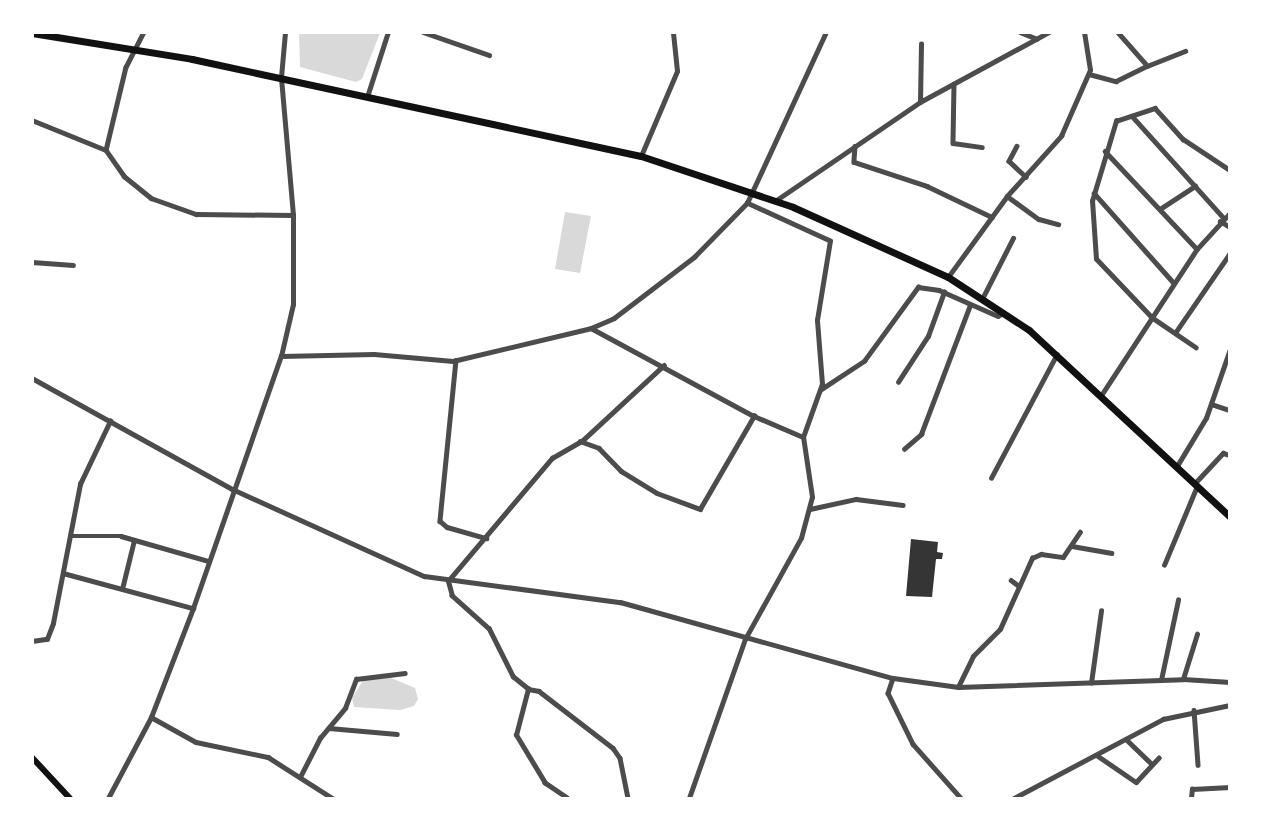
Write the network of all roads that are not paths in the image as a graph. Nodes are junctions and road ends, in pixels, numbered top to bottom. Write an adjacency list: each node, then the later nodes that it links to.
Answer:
1 (144, 32): 14 (street)
2 (285, 32): 19 (street)
3 (388, 32): 21 (street)
4 (423, 32): 16 (street)
5 (673, 32): 30 (street)
6 (826, 32): 34 (street)
7 (1020, 32): 12 (street)
8 (1049, 32): 12 (street)
9 (1084, 32): 18 (street)
10 (1117, 32): 17 (street)
11 (32, 33): 14 (highway)
12 (1037, 39): 20 (street)
13 (921, 44): 22 (street)
14 (136, 49): 19 (highway); 28 (street)
15 (1185, 51): 17 (street)
16 (489, 55)
17 (1147, 66): 18 (street)
18 (1089, 74): 32 (street)
19 (281, 77): 21 (highway); 41 (street)
20 (954, 84): 22 (street); 27 (street)
21 (367, 97): 30 (highway)
22 (920, 102): 25 (street)
23 (1132, 116): 29 (street); 31 (street); 33 (street)
24 (32, 120): 28 (street)
25 (855, 146): 37 (street); 42 (street)
26 (1017, 146): 32 (street)
27 (982, 147)
28 (106, 150): 41 (street)
29 (1105, 151): 35 (street); 39 (street)
30 (641, 156): 34 (highway)
31 (1229, 168)
32 (1026, 177): 36 (street)
33 (1195, 186): 39 (street); 43 (street)
34 (754, 192): 37 (highway); 38 (street)
35 (1094, 193): 52 (street); 57 (street)
36 (1007, 196): 42 (street); 44 (street)
37 (775, 201): 51 (highway)
38 (747, 203): 58 (street); 68 (street)
39 (1160, 209): 47 (street)
40 (1230, 213): 43 (street)
41 (293, 215): 63 (street)
42 (992, 217): 51 (street)
43 (1222, 219): 45 (street); 47 (street)
44 (1058, 224)
45 (1230, 227)
46 (1013, 238): 54 (street)
47 (1197, 248): 52 (street)
48 (1230, 253): 59 (street)
49 (32, 262): 50 (street)
50 (73, 265)
51 (948, 277): 54 (highway)
52 (1174, 284): 57 (street)
53 (944, 292): 55 (street); 67 (street); 68 (street)
54 (983, 297): 56 (highway)
55 (970, 305): 56 (street); 76 (street)
56 (1004, 313): 62 (highway)
57 (1152, 318): 59 (street); 69 (street)
58 (591, 328): 64 (street); 65 (street)
59 (1175, 333): 60 (street)
60 (1196, 348)
61 (1230, 349): 70 (street)
62 (1057, 354): 69 (highway); 79 (street)
63 (281, 356): 64 (street); 81 (street)
64 (456, 360): 87 (street)
65 (664, 365): 72 (street); 75 (street)
66 (32, 378): 73 (street)
67 (898, 382)
68 (820, 390): 74 (street)
69 (1102, 394): 78 (highway)
70 (1211, 404): 71 (street); 78 (street)
71 (1230, 410)
72 (754, 416): 74 (street); 75 (street)
73 (110, 421): 81 (street); 86 (street)
74 (803, 437): 83 (street)
75 (580, 441): 87 (street)
76 (904, 449)
77 (1230, 455): 80 (street)
78 (1177, 466): 80 (highway)
79 (991, 478)
80 (1196, 484): 84 (highway); 92 (street)
81 (232, 489): 91 (street); 95 (street)
82 (903, 505): 83 (street)
83 (810, 509): 102 (street)
84 (1230, 518)
85 (1080, 532): 89 (street)
86 (70, 536): 88 (street); 93 (street)
87 (486, 538): 95 (street)
88 (134, 540): 91 (street); 97 (street)
89 (1072, 546): 90 (street); 96 (street)
90 (1112, 553)
91 (208, 561): 99 (street)
92 (1164, 565)
93 (63, 573): 97 (street); 103 (street)
94 (1011, 580): 96 (street)
95 (448, 581): 102 (street); 111 (street)
96 (1020, 586): 110 (street)
97 (122, 589): 99 (street)
98 (1178, 600): 107 (street)
99 (192, 608): 114 (street)
100 (1101, 611): 109 (street)
101 (1197, 634): 106 (street)
102 (745, 639): 105 (street); 130 (street)
103 (32, 641)
104 (405, 673): 115 (street)
105 (893, 678): 110 (street); 131 (street)
106 (1183, 679): 107 (street); 108 (street)
107 (1161, 680): 109 (street)
108 (1230, 682)
109 (1091, 683): 110 (street)
110 (958, 687)
111 (528, 688): 128 (street); 129 (street)
112 (1230, 705): 113 (street)
113 (1194, 710): 117 (street); 122 (street)
114 (151, 717): 123 (street); 126 (street)
115 (329, 728): 116 (street); 123 (street)
116 (397, 734)
117 (1126, 739): 118 (street); 121 (street)
118 (1098, 756): 121 (street); 132 (street)
119 (32, 757): 125 (main road)
120 (1158, 758): 121 (street)
121 (1152, 764)
122 (1198, 765)
123 (300, 777): 127 (street)
124 (1230, 787): 133 (street)
125 (70, 798)
126 (108, 798)
127 (332, 798)
128 (566, 798)
129 (628, 798)
130 (689, 798)
131 (961, 798)
132 (1014, 798)
133 (1191, 798)

